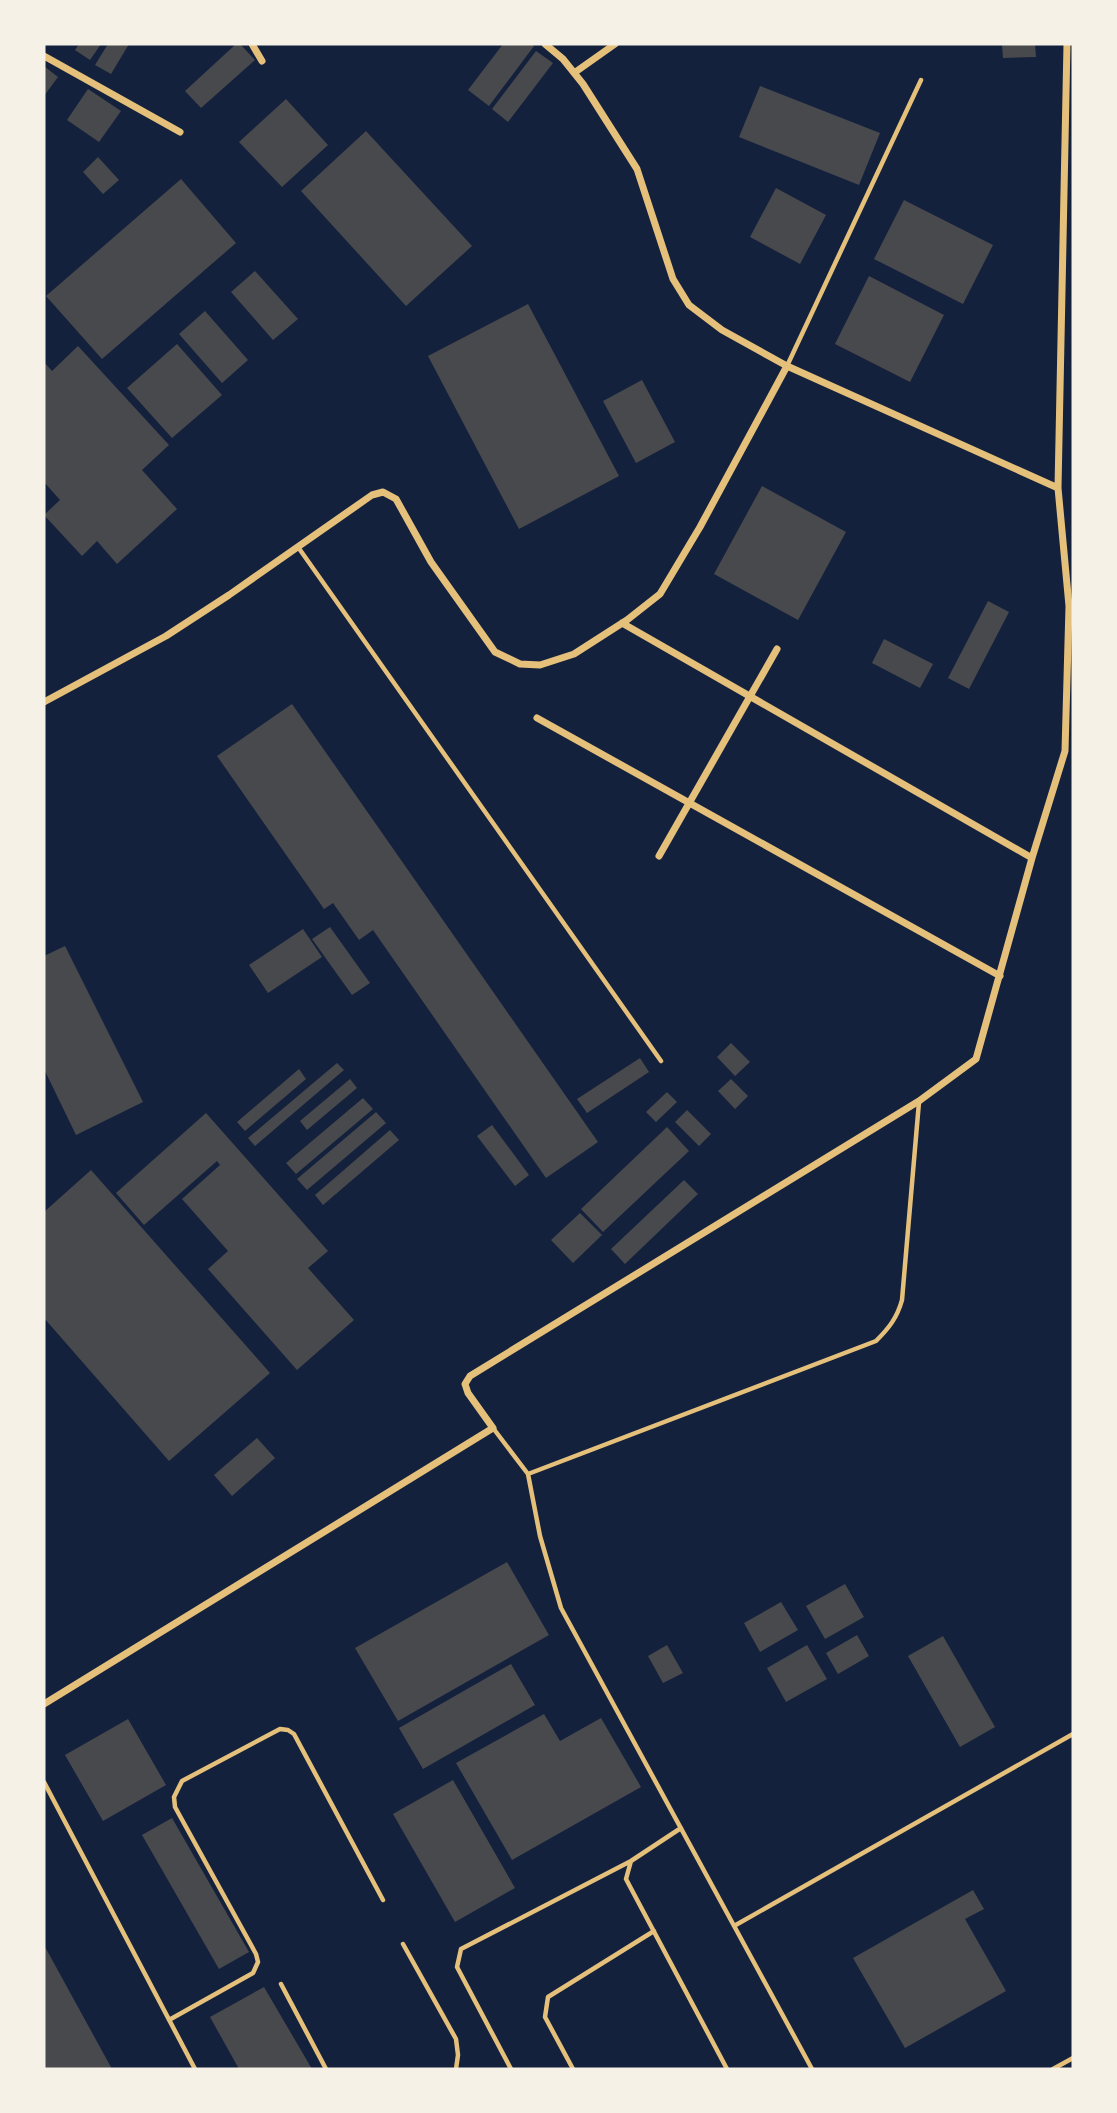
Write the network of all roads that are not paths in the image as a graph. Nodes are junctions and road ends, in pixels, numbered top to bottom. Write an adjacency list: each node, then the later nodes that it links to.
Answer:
1 (252, 44): 6 (street)
2 (545, 44): 7 (street)
3 (615, 44): 7 (street)
4 (1068, 44): 11 (street)
5 (44, 56): 9 (street)
6 (262, 61)
7 (574, 73): 10 (street)
8 (921, 79): 10 (lane)
9 (180, 132)
10 (787, 366): 11 (street); 14 (street)
11 (1058, 488): 13 (street)
12 (298, 547): 14 (street); 17 (street); 23 (lane)
13 (1071, 607): 21 (street)
14 (622, 623): 16 (street)
15 (777, 649): 16 (street)
16 (750, 697): 19 (street); 21 (street)
17 (44, 702)
18 (537, 718): 19 (street)
19 (689, 803): 20 (street); 22 (street)
20 (659, 856)
21 (1032, 858): 22 (street)
22 (1000, 976): 24 (street)
23 (661, 1061)
24 (919, 1101): 25 (street); 26 (lane)
25 (493, 1428): 26 (lane); 27 (street)
26 (528, 1474): 30 (lane)
27 (44, 1704)
28 (1073, 1734): 33 (lane)
29 (44, 1782): 37 (lane)
30 (681, 1828): 31 (lane); 33 (lane)
31 (631, 1861): 34 (lane); 42 (lane)
32 (383, 1900): 37 (lane)
33 (734, 1926): 45 (lane)
34 (654, 1931): 43 (lane); 44 (lane)
35 (403, 1944): 41 (lane)
36 (281, 1984): 40 (lane)
37 (169, 2020): 39 (lane)
38 (1073, 2058): 46 (lane)
39 (195, 2069)
40 (326, 2069)
41 (456, 2069)
42 (511, 2069)
43 (573, 2069)
44 (727, 2069)
45 (812, 2069)
46 (1053, 2069)

